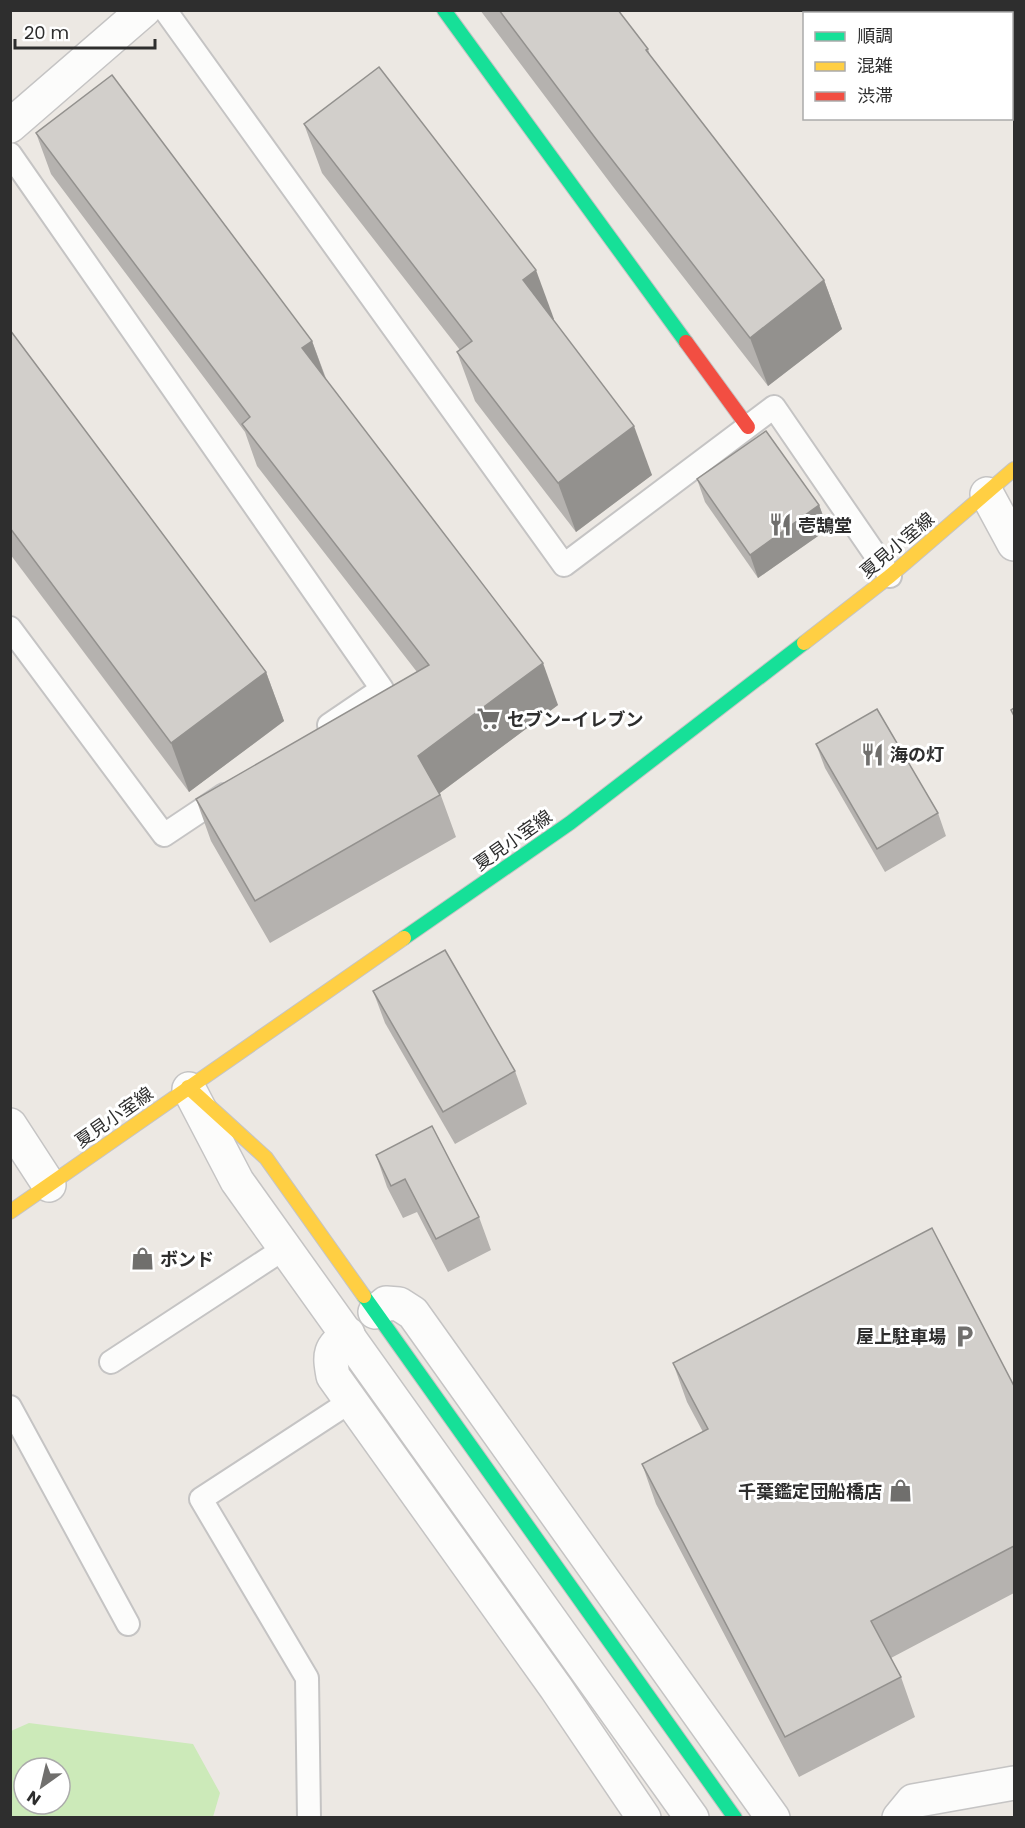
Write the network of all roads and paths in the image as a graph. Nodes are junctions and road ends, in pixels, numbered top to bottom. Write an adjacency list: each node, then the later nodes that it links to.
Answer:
1 (144, 10): 4 (street)
2 (165, 10): 6 (lane)
3 (444, 10): 6 (street)
4 (10, 126)
5 (10, 154): 12 (lane)
6 (748, 427): 10 (lane)
7 (1014, 469): 8 (street, 夏見小室線)
8 (987, 494): 9 (street); 10 (street, 夏見小室線)
9 (1014, 544)
10 (890, 576): 14 (street, 夏見小室線)
11 (10, 628): 13 (lane)
12 (313, 735)
13 (243, 782)
14 (188, 1087): 16 (street, 夏見小室線); 18 (street); 19 (street)
15 (10, 1125): 16 (street)
16 (49, 1185): 17 (street, 夏見小室線)
17 (10, 1212)
18 (285, 1248): 20 (street); 21 (lane)
19 (375, 1312): 29 (street); 30 (street)
20 (348, 1334): 22 (street); 28 (street)
21 (111, 1362)
22 (351, 1401): 26 (lane); 27 (street)
23 (10, 1407): 24 (lane)
24 (128, 1624)
25 (1014, 1783): 31 (street)
26 (309, 1818)
27 (644, 1818)
28 (692, 1818)
29 (735, 1818)
30 (773, 1818)
31 (899, 1818)

